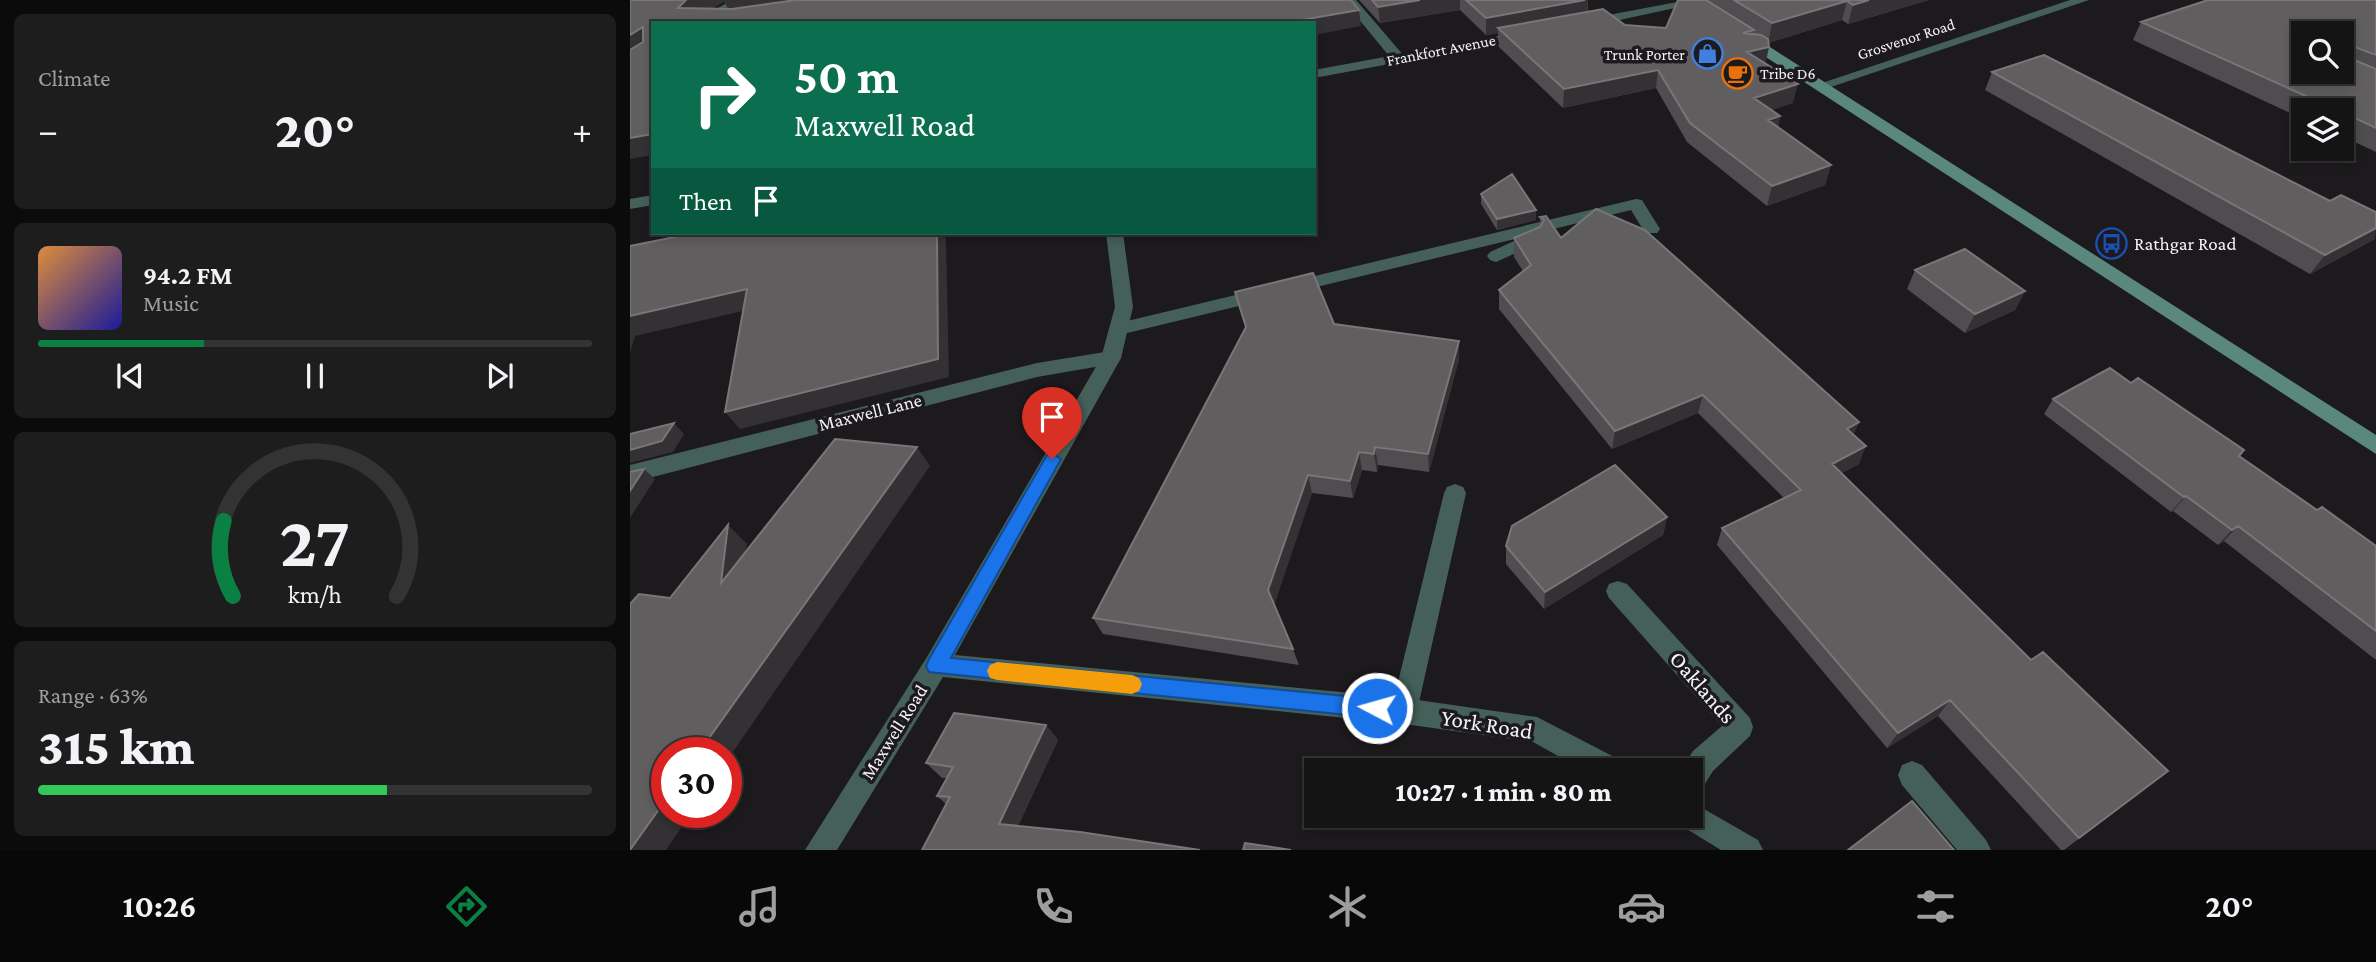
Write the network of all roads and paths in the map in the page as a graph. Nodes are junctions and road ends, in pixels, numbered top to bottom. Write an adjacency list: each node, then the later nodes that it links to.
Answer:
1 (742, 0): 6 (street)
2 (1349, 0): 10 (street)
3 (2083, 0): 12 (street, Grosvenor Road)
4 (1697, 3): 7 (street)
5 (741, 19): 6 (street)
6 (699, 21)
7 (1577, 25)
8 (1733, 30): 12 (main road)
9 (1541, 32): 10 (street, Frankfort Avenue)
10 (1399, 58): 11 (street, Frankfort Avenue)
11 (1316, 74)
12 (1820, 86): 21 (main road)
13 (651, 200): 14 (street)
14 (630, 204)
15 (1576, 219): 16 (street); 18 (street); 19 (street)
16 (1651, 229)
17 (1114, 235): 19 (street, Maxwell Road)
18 (1496, 256)
19 (1119, 329): 20 (street, Maxwell Road)
20 (1111, 358): 22 (street, Maxwell Lane); 25 (street, Maxwell Road)
21 (2376, 446)
22 (630, 474)
23 (1455, 493): 26 (street)
24 (1618, 591): 28 (street, Oaklands)
25 (936, 666): 26 (street, York Road); 31 (street, Maxwell Road)
26 (1404, 711): 27 (street, York Road)
27 (1589, 758)
28 (1703, 761)
29 (1912, 775): 33 (street)
30 (1703, 823): 32 (street)
31 (820, 850)
32 (1748, 850)
33 (1976, 850)

